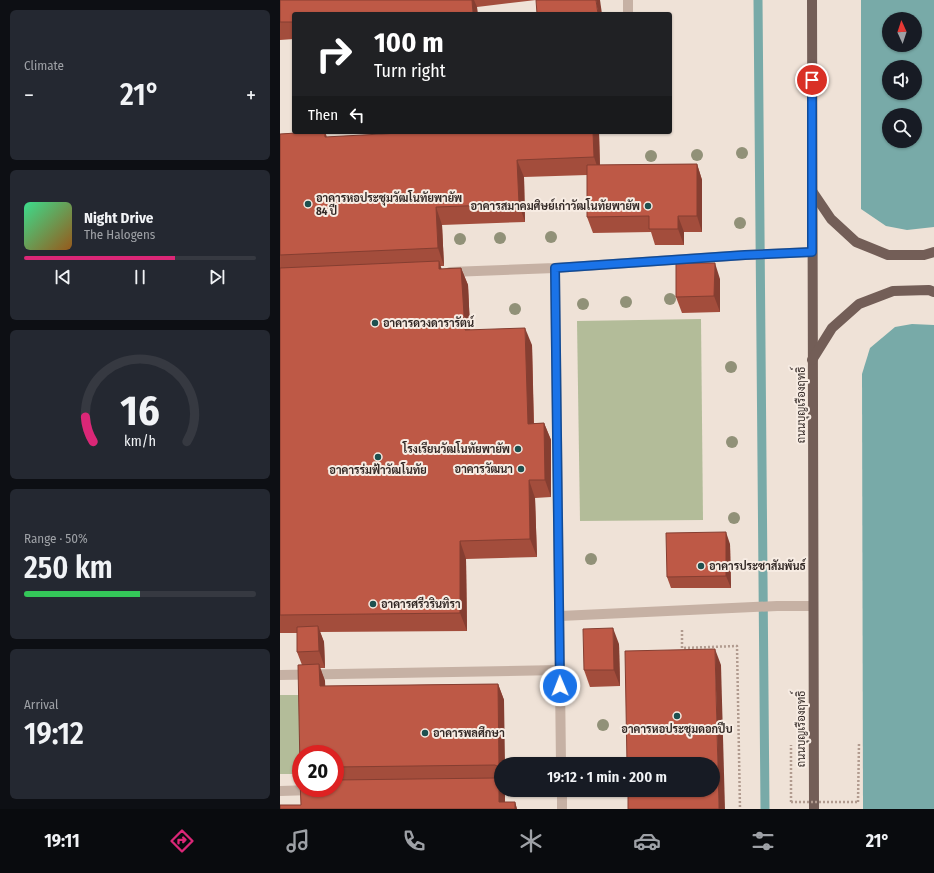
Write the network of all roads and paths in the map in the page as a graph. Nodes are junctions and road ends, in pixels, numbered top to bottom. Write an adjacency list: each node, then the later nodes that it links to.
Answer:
1 (628, 0): 3 (lane)
2 (812, 0): 4 (main road, ถนนบุญเรืองฤทธิ์)
3 (628, 12)
4 (812, 191): 5 (main road, ถนนบุญเรืองฤทธิ์); 6 (main road)
5 (812, 252): 7 (lane); 10 (main road, ถนนบุญเรืองฤทธิ์)
6 (934, 252)
7 (555, 268): 8 (lane); 13 (lane)
8 (437, 273)
9 (934, 292): 10 (main road)
10 (812, 360): 11 (main road, ถนนบุญเรืองฤทธิ์)
11 (813, 606): 12 (lane); 24 (main road, ถนนบุญเรืองฤทธิ์)
12 (681, 611): 13 (lane); 23 (path)
13 (560, 616): 14 (lane)
14 (560, 670): 15 (lane); 18 (lane)
15 (280, 675)
16 (858, 743): 17 (path, bridge)
17 (791, 745)
18 (561, 757)
19 (280, 791): 20 (lane)
20 (292, 791)
21 (562, 797): 22 (lane)
22 (562, 809)
23 (740, 809)
24 (814, 809)

